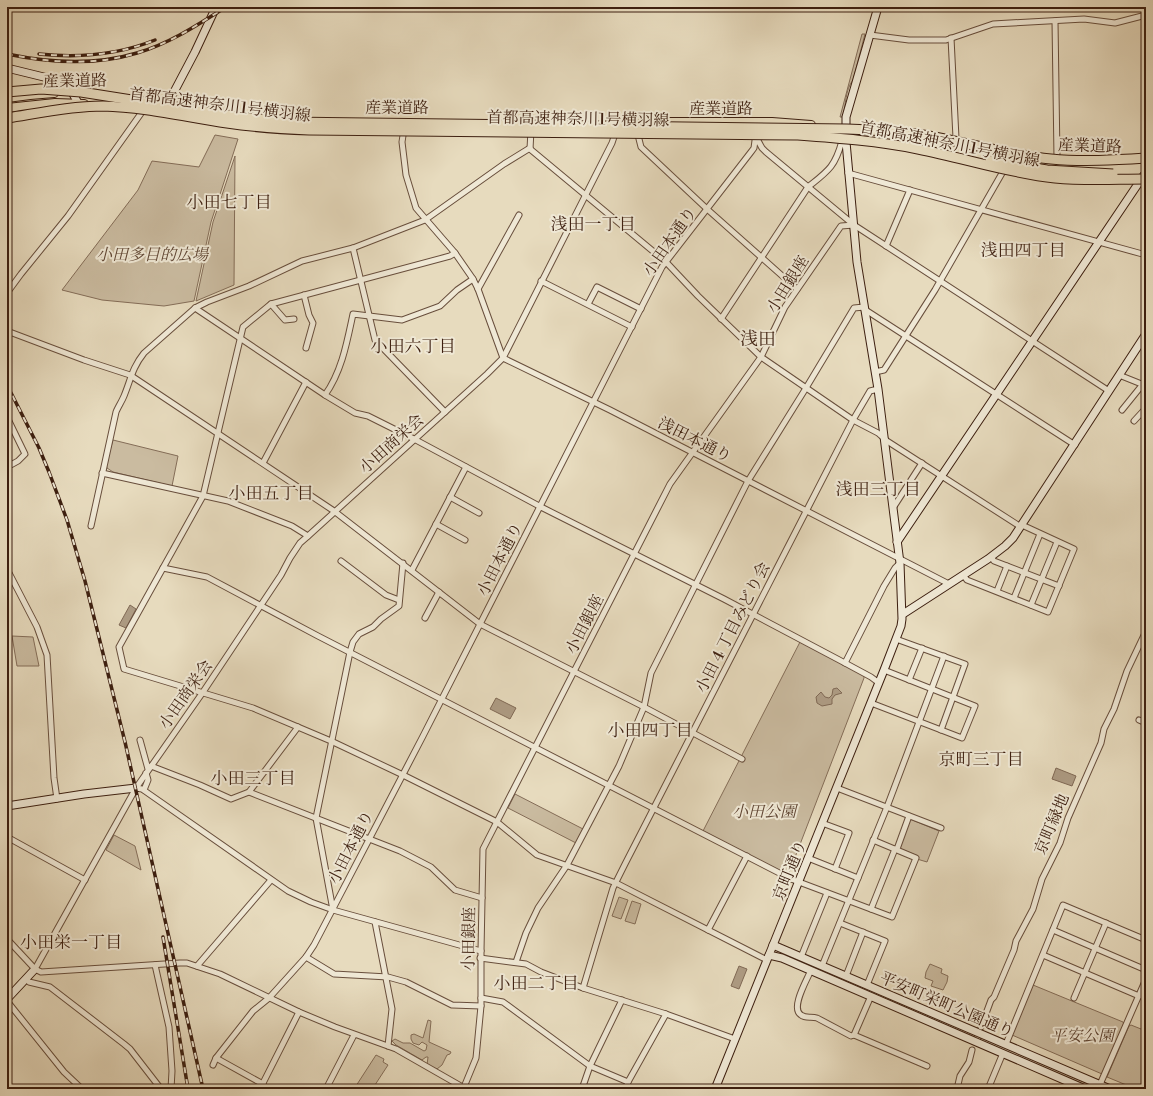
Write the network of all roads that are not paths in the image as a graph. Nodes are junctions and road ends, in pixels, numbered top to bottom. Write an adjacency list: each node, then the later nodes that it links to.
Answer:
1 (216, 7): 11 (street)
2 (878, 7): 5 (street, 京町通り)
3 (1146, 15): 4 (street)
4 (1055, 21): 6 (street); 29 (street)
5 (870, 35): 6 (street); 19 (street, 京町通り)
6 (951, 38): 25 (street)
7 (7, 68): 9 (street)
8 (7, 92): 30 (highway, 首都高速神奈川1号横羽線, bridge)
9 (72, 92): 10 (main road, 産業道路); 11 (main road, 産業道路); 12 (street)
10 (7, 98)
11 (170, 102): 15 (street); 17 (main road, 産業道路)
12 (78, 104): 13 (main road, 産業道路); 14 (main road, 産業道路)
13 (7, 108)
14 (142, 112): 15 (main road, 産業道路); 55 (street)
15 (161, 116): 21 (main road, 産業道路)
16 (7, 118): 33 (highway, 首都高速神奈川1号横羽線, bridge)
17 (405, 122): 18 (main road, 産業道路); 21 (street)
18 (757, 122): 19 (main road, 産業道路); 24 (street, 小田本通り)
19 (846, 127): 25 (main road, 産業道路); 26 (street, 京町通り)
20 (531, 129): 21 (main road, 産業道路); 22 (main road, 産業道路); 27 (street)
21 (403, 134): 40 (street)
22 (615, 134): 23 (main road, 産業道路); 36 (street, 小田商栄会)
23 (638, 135): 24 (main road, 産業道路); 37 (street)
24 (756, 136): 26 (main road, 産業道路); 34 (street); 37 (street, 小田本通り)
25 (956, 138): 29 (main road, 産業道路)
26 (844, 141): 31 (main road, 産業道路); 32 (street, 京町通り); 34 (street)
27 (530, 148): 36 (street); 40 (street)
28 (957, 155): 33 (highway, bridge)
29 (1057, 158): 30 (main road, 産業道路)
30 (1146, 159)
31 (1005, 168): 33 (main road, 産業道路); 38 (street)
32 (848, 173): 35 (street); 41 (street, 京町通り)
33 (1146, 176): 42 (street)
34 (808, 188): 41 (street); 47 (street)
35 (910, 190): 38 (street); 43 (street)
36 (585, 194): 48 (street); 51 (street, 小田商栄会)
37 (707, 208): 47 (street); 48 (street, 小田本通り)
38 (980, 210): 42 (street); 52 (street)
39 (519, 215): 54 (street)
40 (425, 220): 44 (street); 45 (street)
41 (854, 225): 43 (street); 53 (street, 小田銀座); 60 (street, 京町通り)
42 (1100, 242): 46 (street); 70 (street)
43 (886, 246): 52 (street)
44 (353, 248): 49 (street); 59 (street)
45 (455, 253): 49 (street); 50 (street)
46 (1146, 255)
47 (761, 257): 53 (street); 64 (street)
48 (666, 262): 61 (street, 小田本通り); 64 (street)
49 (361, 279): 56 (street); 62 (street)
50 (473, 279): 54 (street); 62 (street)
51 (541, 281): 58 (street); 73 (street, 小田商栄会)
52 (940, 281): 68 (street); 70 (street)
53 (798, 289): 72 (street, 小田銀座)
54 (478, 290): 73 (street)
55 (7, 293)
56 (304, 295): 57 (street); 71 (street)
57 (270, 304): 63 (street); 69 (street)
58 (588, 304): 61 (street); 65 (street)
59 (195, 308): 69 (street); 75 (street)
60 (864, 308): 68 (street); 74 (street, 京町通り); 79 (street)
61 (641, 309): 65 (street, 小田本通り)
62 (370, 316): 82 (street); 87 (street)
63 (294, 319)
64 (721, 319): 72 (street)
65 (632, 327): 84 (street, 小田本通り)
66 (7, 331): 75 (street)
67 (1146, 334): 76 (street)
68 (906, 336): 74 (street); 83 (street)
69 (239, 338): 77 (street); 91 (street)
70 (1033, 341): 81 (street); 83 (street)
71 (306, 348)
72 (761, 357): 79 (street); 95 (street, 小田銀座)
73 (503, 358): 84 (street, 浅田本通り); 87 (street, 小田商栄会)
74 (875, 372): 80 (street, 京町通り)
75 (130, 375): 91 (street); 100 (street)
76 (1119, 375): 78 (street); 81 (street)
77 (306, 382): 82 (street); 96 (street)
78 (1144, 385): 86 (street)
79 (806, 388): 89 (street); 102 (street)
80 (878, 389): 89 (street, 小田 4 丁目みどり会); 93 (street, 京町通り)
81 (1109, 391): 94 (street)
82 (326, 395): 92 (street)
83 (997, 395): 94 (street); 101 (street)
84 (593, 402): 95 (street, 浅田本通り); 105 (street, 小田本通り)
85 (1146, 408): 90 (street)
86 (1122, 410)
87 (445, 412): 92 (street, 小田商栄会)
88 (7, 417): 98 (street)
89 (853, 420): 93 (street); 107 (street, 小田 4 丁目みどり会)
90 (1134, 421)
91 (218, 435): 96 (street); 103 (street)
92 (414, 439): 99 (street); 108 (street, 小田商栄会)
93 (884, 439): 97 (street); 106 (street, 京町通り)
94 (1075, 445): 112 (street)
95 (692, 452): 102 (street, 浅田本通り); 118 (street, 小田銀座)
96 (263, 463): 108 (street)
97 (922, 463): 101 (street); 106 (street)
98 (7, 467)
99 (466, 467): 104 (street); 105 (street)
100 (102, 473): 103 (street); 111 (street)
101 (942, 476): 112 (street); 116 (street)
102 (748, 481): 107 (street, 浅田本通り); 131 (street)
103 (203, 496): 114 (street); 124 (street)
104 (450, 497): 109 (street); 110 (street)
105 (541, 507): 118 (street); 142 (street, 小田本通り)
106 (893, 508): 116 (street, 京町通り)
107 (806, 510): 120 (street, 浅田本通り); 140 (street, 小田 4 丁目みどり会)
108 (334, 511): 114 (street, 小田商栄会); 122 (street)
109 (479, 513)
110 (436, 524): 115 (street); 126 (street)
111 (91, 526)
112 (1022, 526): 113 (street); 119 (street)
113 (1040, 534): 117 (street); 127 (street)
114 (308, 536): 138 (street, 小田商栄会)
115 (465, 540)
116 (897, 542): 120 (street, 京町通り)
117 (1057, 542): 129 (street); 132 (street)
118 (634, 554): 131 (street); 150 (street, 小田銀座)
119 (991, 556): 123 (street); 128 (street)
120 (899, 560): 130 (street, 浅田本通り); 139 (street, 京町通り); 148 (street)
121 (341, 561): 136 (street)
122 (403, 563): 126 (street); 136 (street)
123 (1007, 566): 127 (street); 133 (street)
124 (163, 568): 138 (street); 154 (street)
125 (7, 569): 176 (street)
126 (412, 570): 134 (street)
127 (1024, 573): 129 (street); 135 (street)
128 (963, 575): 130 (street); 133 (street)
129 (1042, 579): 132 (street); 137 (street)
130 (949, 584): 139 (street)
131 (695, 585): 140 (street); 158 (street)
132 (1059, 586): 137 (street)
133 (997, 591): 135 (street)
134 (439, 592): 141 (street); 142 (street)
135 (1014, 598): 137 (street)
136 (399, 600): 146 (street)
137 (1031, 605)
138 (260, 606): 146 (street); 154 (street, 小田商栄会)
139 (902, 614): 144 (street, 京町通り)
140 (753, 615): 148 (street); 164 (street, 小田 4 丁目みどり会)
141 (425, 618)
142 (480, 624): 150 (street); 156 (street, 小田本通り)
143 (1146, 631): 243 (street, 京町緑地)
144 (896, 639): 145 (street); 149 (street, 京町通り)
145 (922, 648): 147 (street); 151 (street)
146 (350, 652): 156 (street); 166 (street)
147 (944, 656): 153 (street); 155 (street)
148 (845, 663): 152 (street)
149 (884, 670): 151 (street); 152 (street, 京町通り)
150 (574, 672): 158 (street); 167 (street, 小田銀座)
151 (909, 680): 153 (street)
152 (879, 683): 157 (street, 京町通り)
153 (932, 688): 155 (street); 160 (street)
154 (203, 692): 162 (street); 169 (street, 小田商栄会)
155 (953, 697): 163 (street); 163 (street)
156 (442, 700): 167 (street); 170 (street, 小田本通り)
157 (871, 703): 160 (street); 173 (street, 京町通り)
158 (644, 707): 164 (street); 171 (street)
159 (1139, 720): 161 (street)
160 (919, 722): 163 (street); 178 (street)
161 (1146, 723)
162 (298, 727): 166 (street); 175 (street)
163 (940, 730)
164 (693, 732): 168 (street); 179 (street, 小田 4 丁目みどり会)
165 (140, 740): 169 (street)
166 (331, 741): 170 (street); 181 (street)
167 (536, 747): 171 (street); 182 (street, 小田銀座)
168 (742, 759)
169 (148, 770): 172 (street, 小田商栄会); 174 (street); 175 (street)
170 (403, 775): 182 (street); 186 (street, 小田本通り)
171 (609, 785): 179 (street); 191 (street)
172 (136, 788): 174 (street); 176 (street); 194 (street, 小田商栄会)
173 (837, 788): 178 (street); 183 (street, 京町通り)
174 (144, 790): 195 (street)
175 (248, 792): 181 (street)
176 (57, 799): 177 (street)
177 (7, 806)
178 (887, 807): 180 (street); 187 (street)
179 (653, 808): 189 (street); 197 (street, 小田 4 丁目みどり会)
180 (909, 816): 184 (street); 188 (street)
181 (316, 818): 186 (street); 202 (street)
182 (497, 822): 191 (street); 199 (street, 小田銀座)
183 (822, 823): 190 (street, 京町通り); 192 (street)
184 (941, 828)
185 (7, 837): 194 (street)
186 (369, 838): 199 (street); 202 (street, 小田本通り)
187 (874, 840): 188 (street); 193 (street)
188 (896, 849): 201 (street); 201 (street)
189 (747, 856): 196 (street); 206 (street)
190 (808, 858): 192 (street); 196 (street, 京町通り)
191 (567, 865): 197 (street); 219 (street)
192 (835, 869): 193 (street)
193 (858, 878): 200 (street)
194 (85, 880): 223 (street, 小田商栄会)
195 (271, 880): 202 (street); 221 (street)
196 (799, 882): 198 (street); 211 (street, 京町通り)
197 (616, 883): 206 (street); 232 (street, 小田 4 丁目みどり会)
198 (827, 893): 200 (street); 216 (street)
199 (482, 898): 213 (street, 小田銀座)
200 (849, 901): 201 (street); 204 (street)
201 (871, 909)
202 (333, 910): 203 (street); 215 (street, 小田本通り)
203 (375, 922): 213 (street); 227 (street)
204 (840, 923): 208 (street); 222 (street)
205 (1106, 923): 207 (street); 210 (street); 212 (street)
206 (708, 930): 218 (street)
207 (1053, 930): 212 (street); 214 (street)
208 (863, 932): 228 (street); 231 (street)
209 (7, 939): 223 (street)
210 (1146, 940)
211 (773, 945): 216 (street, 平安町栄町公園通り); 218 (street, 京町通り)
212 (1096, 948): 225 (street); 226 (street)
213 (480, 951): 217 (street, 小田銀座)
214 (1043, 955): 226 (street); 247 (street)
215 (306, 957): 227 (street); 235 (street, 小田本通り)
216 (801, 957): 222 (street, 平安町栄町公園通り)
217 (480, 958): 219 (street); 236 (street, 小田銀座)
218 (768, 958): 224 (street, 平安町栄町公園通り); 246 (street, 京町通り)
219 (516, 962): 232 (street)
220 (155, 965): 221 (street); 223 (street); 261 (street)
221 (197, 966): 235 (street)
222 (822, 966): 228 (street, 平安町栄町公園通り)
223 (35, 969): 229 (street)
224 (811, 970): 233 (street, 平安町栄町公園通り); 245 (street)
225 (1146, 970)
226 (1085, 973): 234 (street); 237 (street)
227 (385, 976): 240 (street); 248 (street)
228 (846, 976): 231 (street, 平安町栄町公園通り)
229 (26, 979): 238 (street); 260 (street)
230 (1145, 983): 234 (street)
231 (867, 986): 247 (street, 平安町栄町公園通り)
232 (582, 988): 239 (street)
233 (871, 996): 245 (street); 250 (street, 平安町栄町公園通り)
234 (1139, 996): 257 (street)
235 (269, 998): 241 (street); 251 (street, 小田本通り)
236 (481, 998): 240 (street, 小田銀座); 253 (street)
237 (1074, 998)
238 (7, 1000): 259 (street)
239 (622, 1000): 242 (street); 253 (street)
240 (481, 1006): 258 (street, 小田銀座)
241 (299, 1012): 244 (street); 256 (street)
242 (666, 1014): 246 (street); 255 (street)
243 (982, 1027)
244 (354, 1035): 248 (street); 262 (street)
245 (854, 1035): 254 (street)
246 (735, 1039): 265 (street, 京町通り)
247 (1006, 1044): 257 (street, 平安町栄町公園通り)
248 (388, 1046): 258 (street)
249 (972, 1050): 266 (street)
250 (1003, 1053): 267 (street); 268 (street, 平安町栄町公園通り)
251 (216, 1058): 252 (street, 小田本通り); 256 (street)
252 (213, 1065)
253 (590, 1066): 255 (street); 263 (street)
254 (927, 1066)
255 (628, 1082): 264 (street)
256 (262, 1086)
257 (1099, 1087): 269 (street, 平安町栄町公園通り)
258 (465, 1088)
259 (82, 1089)
260 (161, 1089)
261 (171, 1089)
262 (326, 1089)
263 (582, 1089)
264 (626, 1089)
265 (715, 1089)
266 (957, 1089)
267 (988, 1089)
268 (1085, 1089)
269 (1110, 1089)

